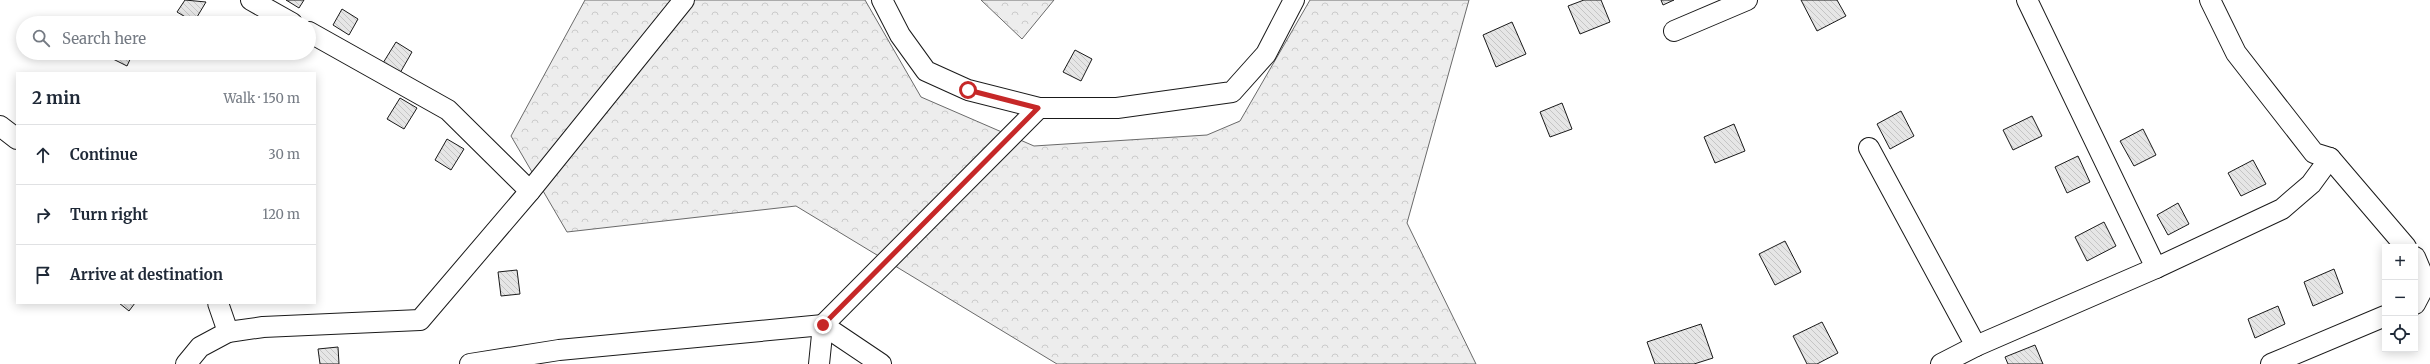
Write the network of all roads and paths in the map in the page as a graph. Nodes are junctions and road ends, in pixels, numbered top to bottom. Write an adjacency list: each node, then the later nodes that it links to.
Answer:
1 (251, 0): 8 (street)
2 (684, 0): 16 (street)
3 (882, 0): 11 (street)
4 (1294, 0): 11 (street)
5 (1747, 0): 9 (street)
6 (2026, 0): 19 (street)
7 (2210, 0): 15 (street)
8 (280, 16)
9 (1674, 31)
10 (316, 36): 16 (street)
11 (1038, 108): 23 (street)
12 (0, 126): 13 (street)
13 (16, 138)
14 (1869, 148): 25 (street)
15 (2330, 158): 17 (street); 19 (street)
16 (530, 191): 24 (street)
17 (2403, 244)
18 (2418, 264): 20 (street)
19 (2156, 268): 25 (street)
20 (2418, 298)
21 (218, 304): 24 (street)
22 (2382, 317): 31 (street)
23 (823, 325): 27 (street); 28 (street); 29 (street)
24 (228, 332): 26 (street)
25 (1976, 346): 30 (street)
26 (186, 364)
27 (470, 364)
28 (819, 364)
29 (881, 364)
30 (1941, 364)
31 (2271, 364)

